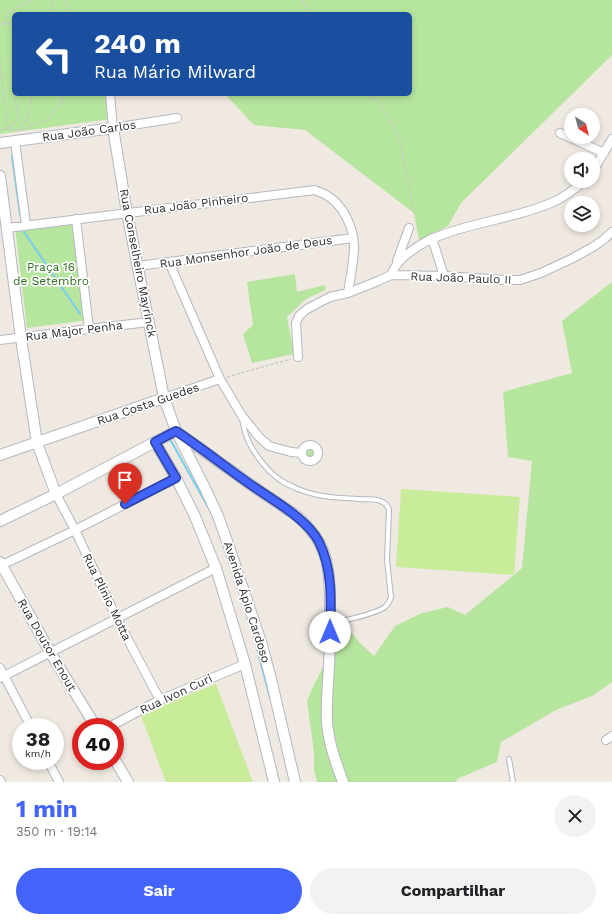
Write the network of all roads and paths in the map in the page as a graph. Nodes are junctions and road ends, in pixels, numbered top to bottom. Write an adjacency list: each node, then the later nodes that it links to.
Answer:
1 (34, 0): 9 (path)
2 (52, 0): 5 (path)
3 (65, 0): 6 (path)
4 (303, 0): 7 (path)
5 (54, 12)
6 (69, 12)
7 (307, 12)
8 (12, 23): 9 (path)
9 (1, 24)
10 (0, 62): 11 (path)
11 (1, 74): 19 (path)
12 (14, 96): 19 (path)
13 (32, 96): 21 (path)
14 (64, 96): 21 (path)
15 (110, 96): 18 (street, Rua Conselheiro Mayrinck)
16 (371, 96): 31 (path)
17 (177, 118): 18 (street, Rua João Carlos)
18 (113, 128): 24 (street, Rua João Carlos); 30 (street, Rua Conselheiro Mayrinck)
19 (8, 129): 20 (path); 21 (path)
20 (0, 130)
21 (19, 131): 24 (path)
22 (560, 133): 26 (street)
23 (612, 139): 26 (street)
24 (15, 141): 25 (street, Rua João Carlos); 33 (street)
25 (0, 143)
26 (604, 153): 27 (street)
27 (600, 160)
28 (0, 176): 34 (street)
29 (576, 188): 38 (street)
30 (128, 212): 32 (street, Rua João Pinheiro); 37 (street, Rua João Pinheiro); 41 (street, Rua Conselheiro Mayrinck)
31 (414, 213)
32 (76, 219): 33 (street, Rua João Pinheiro); 46 (street)
33 (26, 225): 34 (street, Rua João Pinheiro)
34 (7, 228): 47 (street)
35 (409, 228): 40 (street)
36 (612, 232): 43 (street, Rua João Paulo II)
37 (353, 238): 39 (street, Rua Monsenhor João de Deus); 44 (street)
38 (432, 238): 40 (street); 43 (street)
39 (169, 262): 41 (street, Rua Monsenhor João de Deus); 50 (street)
40 (396, 264): 42 (street)
41 (138, 266): 45 (street, Rua Conselheiro Mayrinck)
42 (391, 275): 43 (street, Rua João Paulo II); 44 (street, Rua João Paulo II)
43 (444, 276)
44 (348, 293): 49 (street, Rua João Paulo II)
45 (149, 322): 46 (street, Rua Major Penha); 51 (street, Rua Conselheiro Mayrinck)
46 (89, 329): 47 (street, Rua Major Penha)
47 (21, 338): 48 (street, Rua Major Penha); 55 (street)
48 (0, 340)
49 (298, 357): 50 (path)
50 (220, 379): 51 (street, Rua Costa Guedes); 52 (street)
51 (164, 398): 53 (street, Rua Conselheiro Mayrinck); 55 (street, Rua Costa Guedes)
52 (242, 416): 56 (street); 65 (lane)
53 (176, 431): 54 (street); 65 (street); 80 (street, Avenida Ápio Cardoso)
54 (155, 442): 58 (street, Avenida Ápio Cardoso); 59 (street)
55 (37, 443): 57 (street, Rua Costa Guedes); 59 (street)
56 (302, 453)
57 (0, 455)
58 (176, 478): 61 (street); 63 (street, Avenida Ápio Cardoso)
59 (56, 494): 60 (street); 61 (street, Rua Plínio Motta)
60 (0, 521)
61 (75, 530): 62 (street); 64 (street, Rua Plínio Motta)
62 (1, 563): 66 (street, Rua Doutor Enout)
63 (216, 568): 64 (street); 67 (street, Avenida Ápio Cardoso)
64 (117, 619): 66 (street); 70 (street, Rua Plínio Motta)
65 (330, 624): 81 (street)
66 (50, 652): 69 (street); 72 (street, Rua Doutor Enout)
67 (244, 664): 70 (street, Rua Ivon Curi); 79 (street, Avenida Ápio Cardoso)
68 (0, 668): 69 (street)
69 (2, 677): 71 (street)
70 (160, 700): 73 (street, Rua Ivon Curi)
71 (26, 718)
72 (90, 718)
73 (124, 719)
74 (509, 759): 82 (lane)
75 (53, 770): 77 (street)
76 (121, 770): 78 (street)
77 (59, 782)
78 (128, 782)
79 (274, 782)
80 (295, 782)
81 (343, 782)
82 (514, 782)

